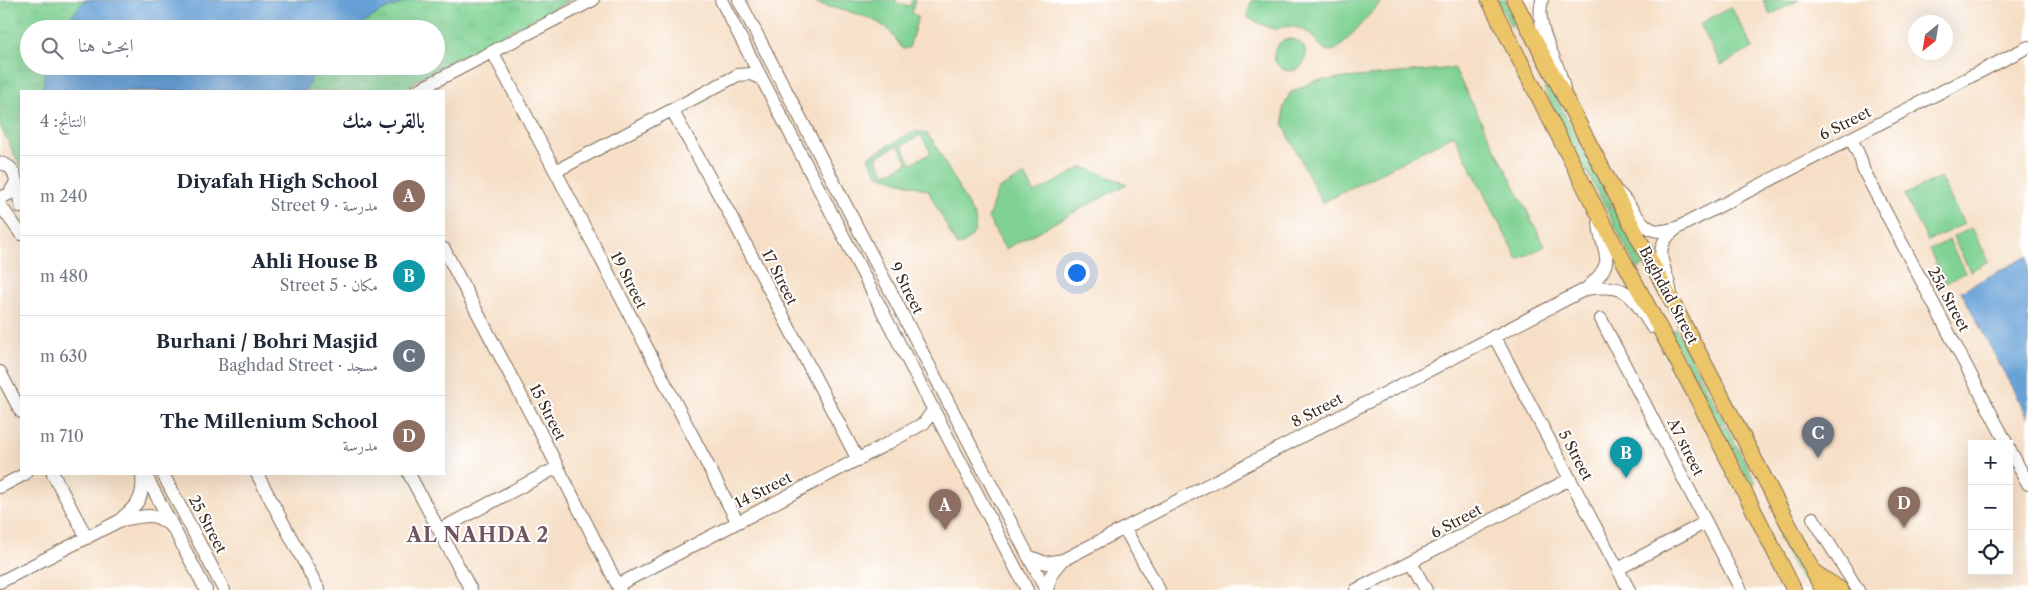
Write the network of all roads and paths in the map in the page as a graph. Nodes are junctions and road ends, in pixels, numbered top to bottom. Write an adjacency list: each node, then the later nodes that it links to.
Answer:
1 (593, 0): 8 (street)
2 (721, 0): 9 (street)
3 (739, 0): 18 (street, 9 Street)
4 (1489, 0): 25 (main road, Baghdad Street)
5 (1514, 0): 13 (main road, Baghdad Street)
6 (1542, 0): 13 (street)
7 (2028, 47): 16 (street, 6 Street)
8 (493, 53): 12 (street); 19 (street, 19 Street)
9 (750, 56): 10 (street); 11 (street)
10 (738, 75): 11 (street); 14 (street)
11 (762, 79): 15 (street)
12 (428, 87)
13 (1565, 99): 21 (main road, Baghdad Street)
14 (672, 110): 19 (street); 41 (street, 17 Street)
15 (786, 124): 18 (street); 35 (street)
16 (1846, 140): 26 (street, 6 Street); 39 (street, 25a Street)
17 (2, 162): 20 (street)
18 (827, 169): 61 (street, 9 Street)
19 (556, 171): 55 (street, 19 Street)
20 (16, 182): 22 (street); 23 (street)
21 (1613, 188): 26 (street, 6 Street); 30 (main road, Baghdad Street)
22 (0, 198)
23 (20, 201)
24 (0, 206): 27 (street)
25 (1599, 215): 29 (street, 8 Street); 33 (main road, Baghdad Street)
26 (1677, 228): 30 (street, 6 Street)
27 (20, 233)
28 (445, 251): 42 (street, 15 Street)
29 (1586, 289): 32 (street, 8 Street); 33 (street, 8 Street)
30 (1671, 301): 65 (main road, Baghdad Street)
31 (1601, 319): 56 (street, A7 street)
32 (1494, 336): 50 (street, 5 Street); 58 (street, 8 Street)
33 (1678, 363): 81 (main road, Baghdad Street)
34 (0, 372): 36 (street)
35 (934, 409): 37 (street, 14 Street); 38 (street)
36 (20, 410)
37 (924, 423): 38 (street); 41 (street, 14 Street)
38 (941, 424): 74 (street)
39 (2005, 440)
40 (2013, 456): 51 (street)
41 (858, 460): 55 (street, 14 Street)
42 (558, 467): 59 (street); 68 (street, 15 Street)
43 (23, 475): 52 (street)
44 (54, 475): 60 (street)
45 (143, 475): 54 (street)
46 (144, 475): 57 (street)
47 (164, 475): 70 (street, 25 Street)
48 (258, 475): 71 (street)
49 (410, 475): 59 (street)
50 (1570, 479): 63 (street, 6 Street); 64 (street, 5 Street)
51 (2028, 484)
52 (0, 487)
53 (1813, 518): 84 (street)
54 (121, 520): 57 (street); 60 (street)
55 (738, 521): 68 (street, 14 Street)
56 (1706, 522): 64 (street); 80 (street, A7 street)
57 (174, 529): 69 (street)
58 (1125, 529): 62 (street, 8 Street); 76 (street)
59 (439, 530): 66 (street)
60 (87, 538): 67 (street)
61 (1028, 556): 62 (street, 8 Street); 75 (street, 9 Street)
62 (1063, 560): 75 (street)
63 (1411, 562): 77 (street, 6 Street); 78 (street)
64 (1618, 569): 79 (street, 5 Street)
65 (1813, 571): 82 (main road, Baghdad Street); 83 (main road)
66 (462, 575): 72 (street); 73 (street)
67 (0, 582)
68 (619, 588)
69 (206, 590)
70 (224, 590)
71 (319, 590)
72 (466, 590)
73 (471, 590)
74 (1027, 590)
75 (1047, 590)
76 (1159, 590)
77 (1356, 590)
78 (1426, 590)
79 (1629, 590)
80 (1741, 590)
81 (1794, 590)
82 (1823, 590)
83 (1841, 590)
84 (1858, 590)

